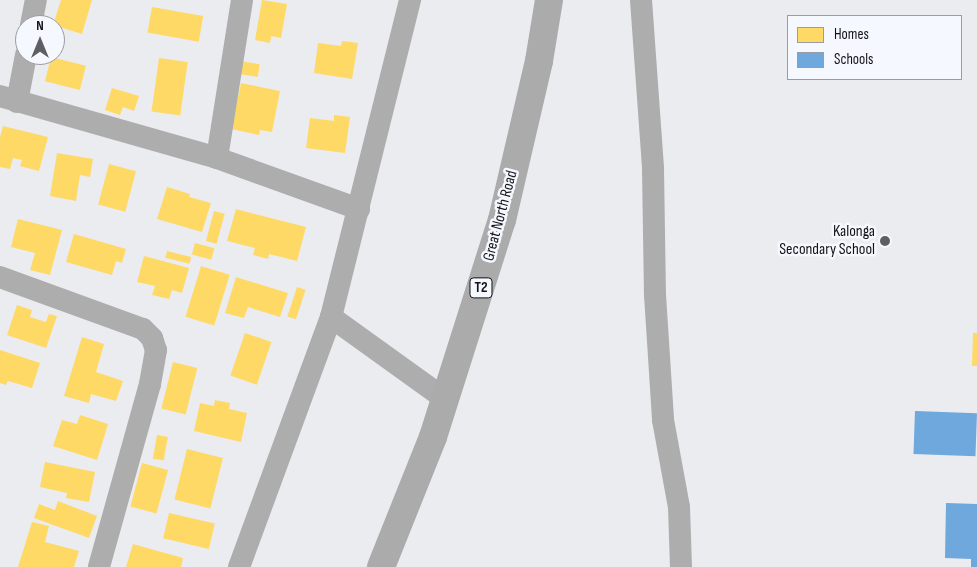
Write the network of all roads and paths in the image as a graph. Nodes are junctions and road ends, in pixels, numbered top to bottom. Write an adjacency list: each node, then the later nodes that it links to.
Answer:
1 (36, 0): 6 (street)
2 (242, 0): 9 (street)
3 (410, 0): 10 (street)
4 (549, 0): 13 (highway, Great North Road / T2)
5 (641, 0): 17 (street)
6 (34, 15)
7 (22, 65): 8 (street)
8 (9, 99): 9 (street)
9 (217, 158): 10 (street)
10 (359, 209): 12 (street)
11 (0, 278): 14 (street)
12 (331, 317): 13 (street); 15 (street)
13 (445, 399): 16 (highway, Great North Road / T2)
14 (99, 567)
15 (239, 567)
16 (382, 567)
17 (680, 567)

